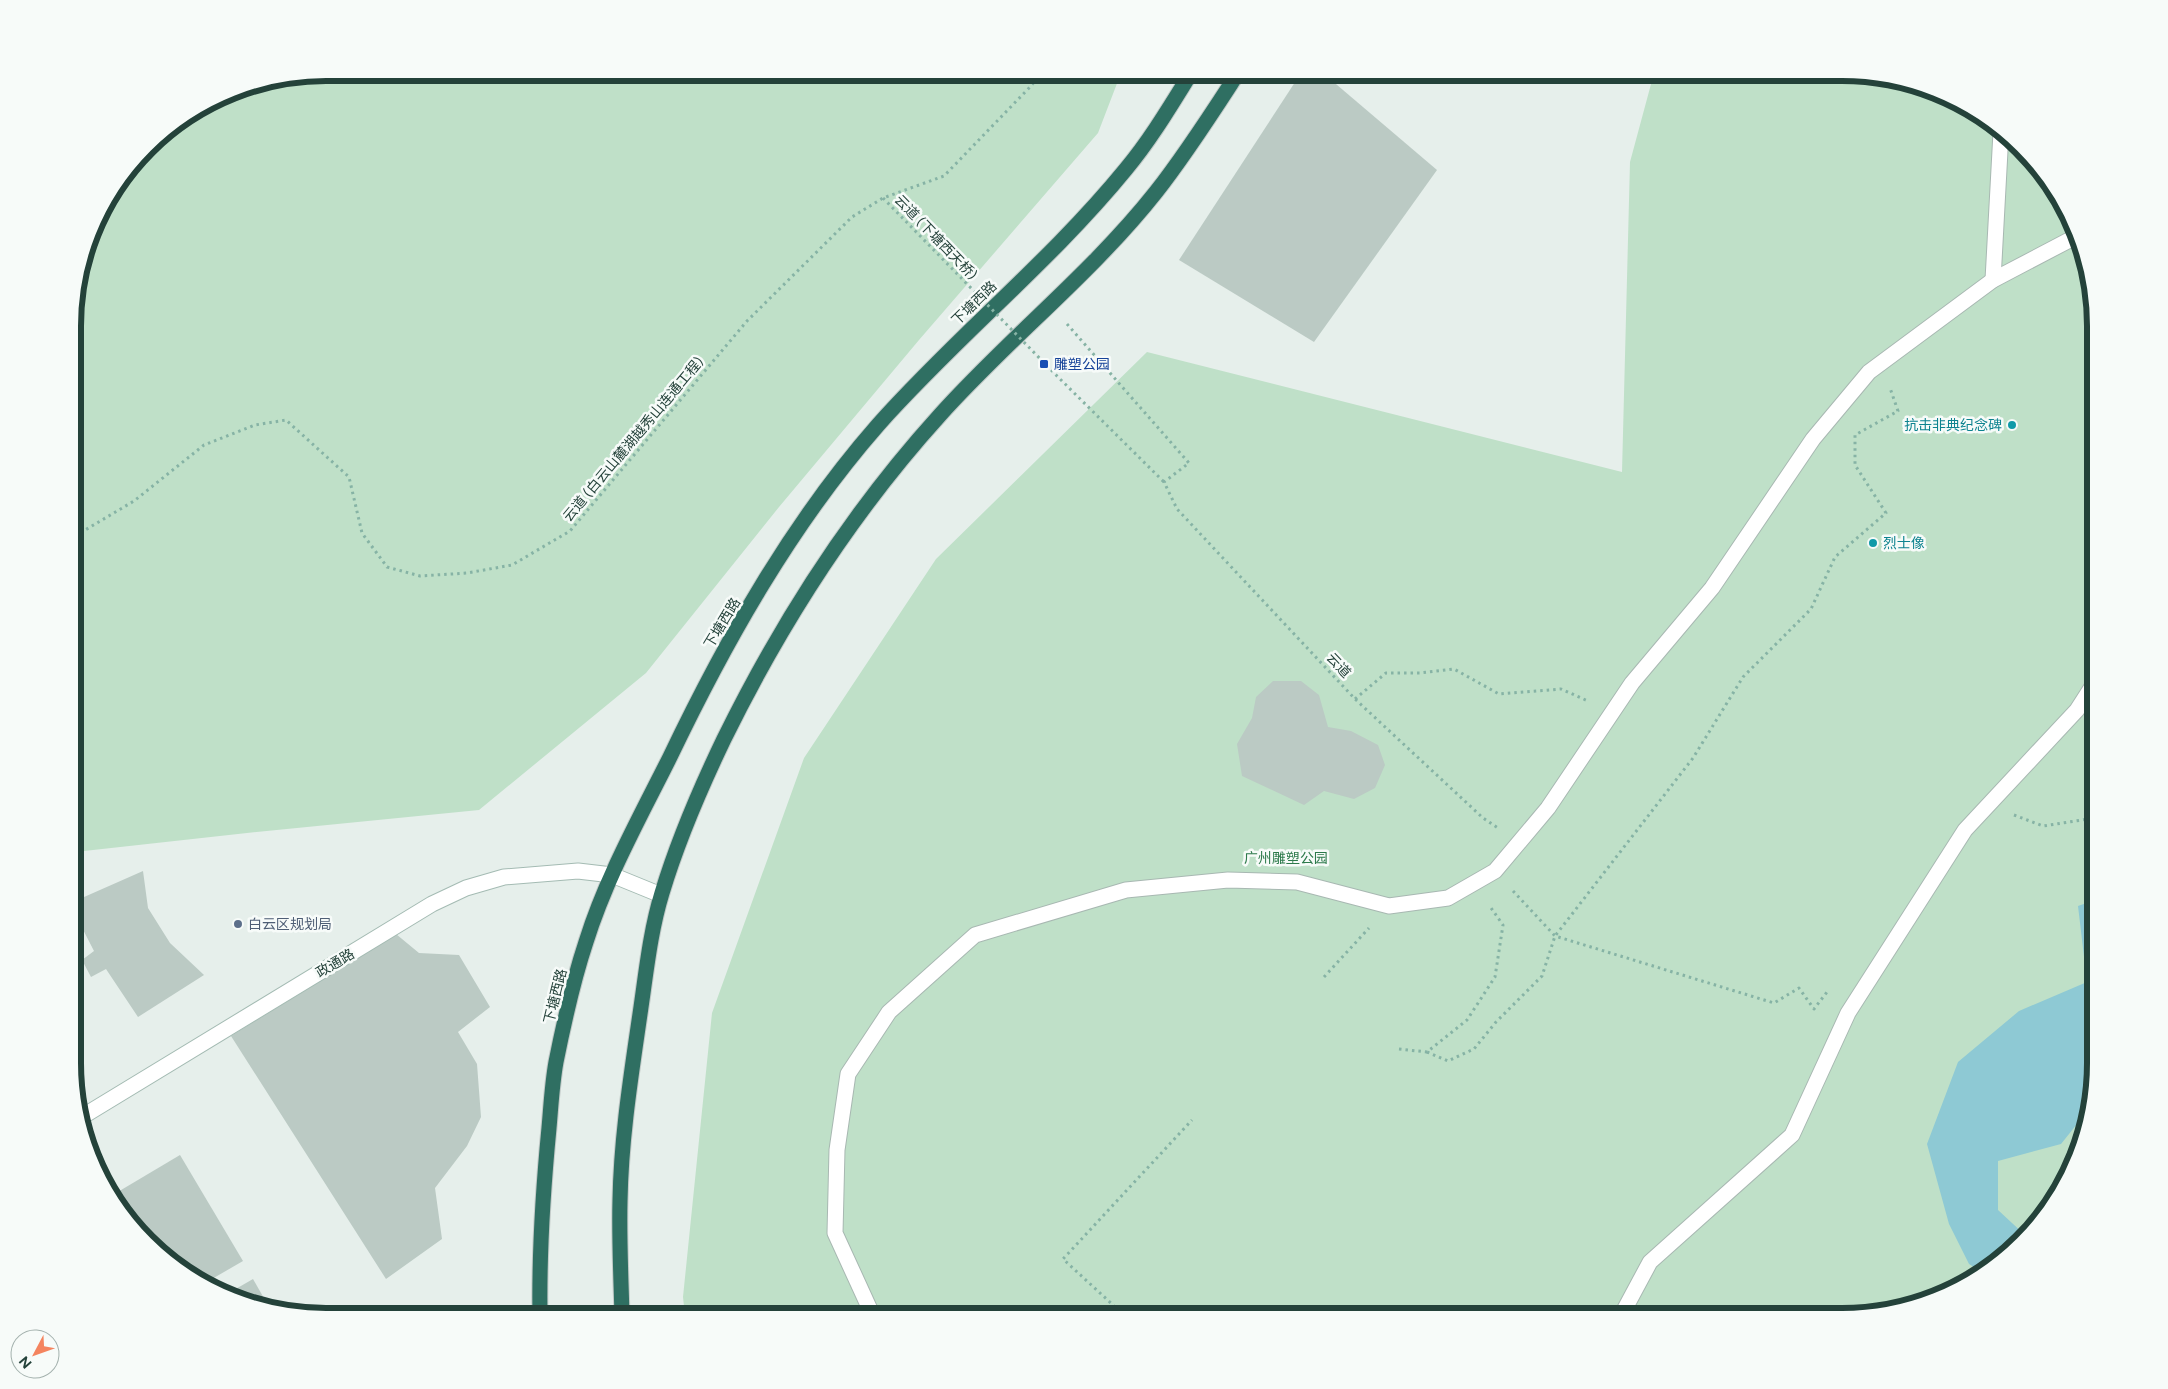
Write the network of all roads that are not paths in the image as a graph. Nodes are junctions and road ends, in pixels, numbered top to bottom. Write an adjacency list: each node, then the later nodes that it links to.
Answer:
1 (1185, 81): 7 (highway, 下塘西路)
2 (1232, 81): 8 (highway)
3 (2001, 140): 5 (street)
4 (2071, 239): 5 (street)
5 (1992, 280): 12 (street)
6 (2087, 694): 13 (street)
7 (612, 875): 8 (street, 政通路); 9 (street, 政通路); 10 (highway, 下塘西路)
8 (661, 895): 11 (highway)
9 (87, 1114)
10 (540, 1308)
11 (622, 1308)
12 (869, 1308)
13 (1625, 1308)

